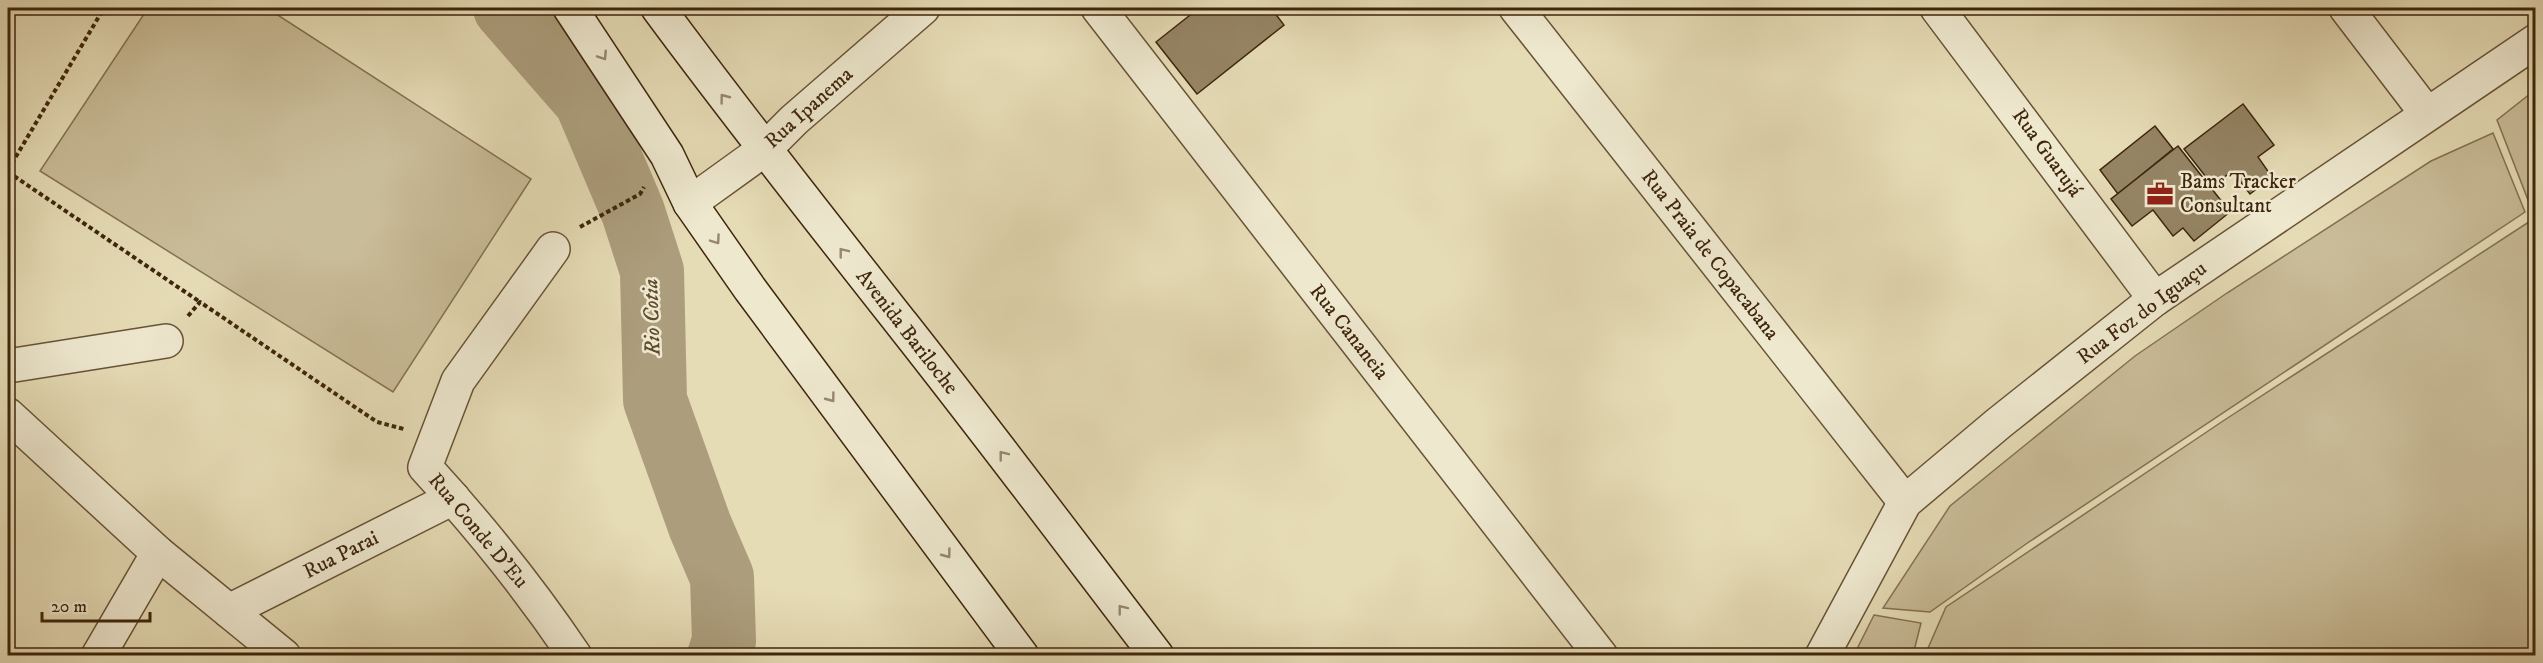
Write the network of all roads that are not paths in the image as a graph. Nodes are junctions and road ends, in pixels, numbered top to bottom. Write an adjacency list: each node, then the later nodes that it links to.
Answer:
1 (570, 8): 11 (street, one-way to 11)
2 (658, 8): 10 (street, Avenida Bariloche, one-way to 2)
3 (923, 8): 10 (street, Rua Ipanema)
4 (1098, 8): 26 (street, Rua Cananeia)
5 (1516, 8): 18 (street, Rua Praia de Copacabana)
6 (1937, 8): 13 (street, Rua Guarujá)
7 (2346, 8): 9 (street)
8 (2535, 41): 9 (street, Rua Foz do Iguaçu)
9 (2427, 114): 13 (street, Rua Foz do Iguaçu)
10 (765, 149): 11 (street, Rua Ipanema); 25 (street, Avenida Bariloche, one-way to 10)
11 (690, 203): 24 (street, one-way to 24)
12 (553, 249): 17 (street, Rua Conde D'Eu)
13 (2155, 299): 18 (street, Rua Foz do Iguaçu)
14 (166, 341): 15 (street)
15 (8, 366)
16 (8, 415): 19 (street)
17 (453, 498): 20 (street, Rua Parai); 23 (street, Rua Conde D'Eu)
18 (1905, 502): 27 (street, Rua Foz do Iguaçu)
19 (158, 553): 20 (street); 21 (street)
20 (229, 611): 22 (street)
21 (98, 656)
22 (284, 656)
23 (574, 656)
24 (1022, 656)
25 (1157, 656)
26 (1601, 656)
27 (1822, 656)

